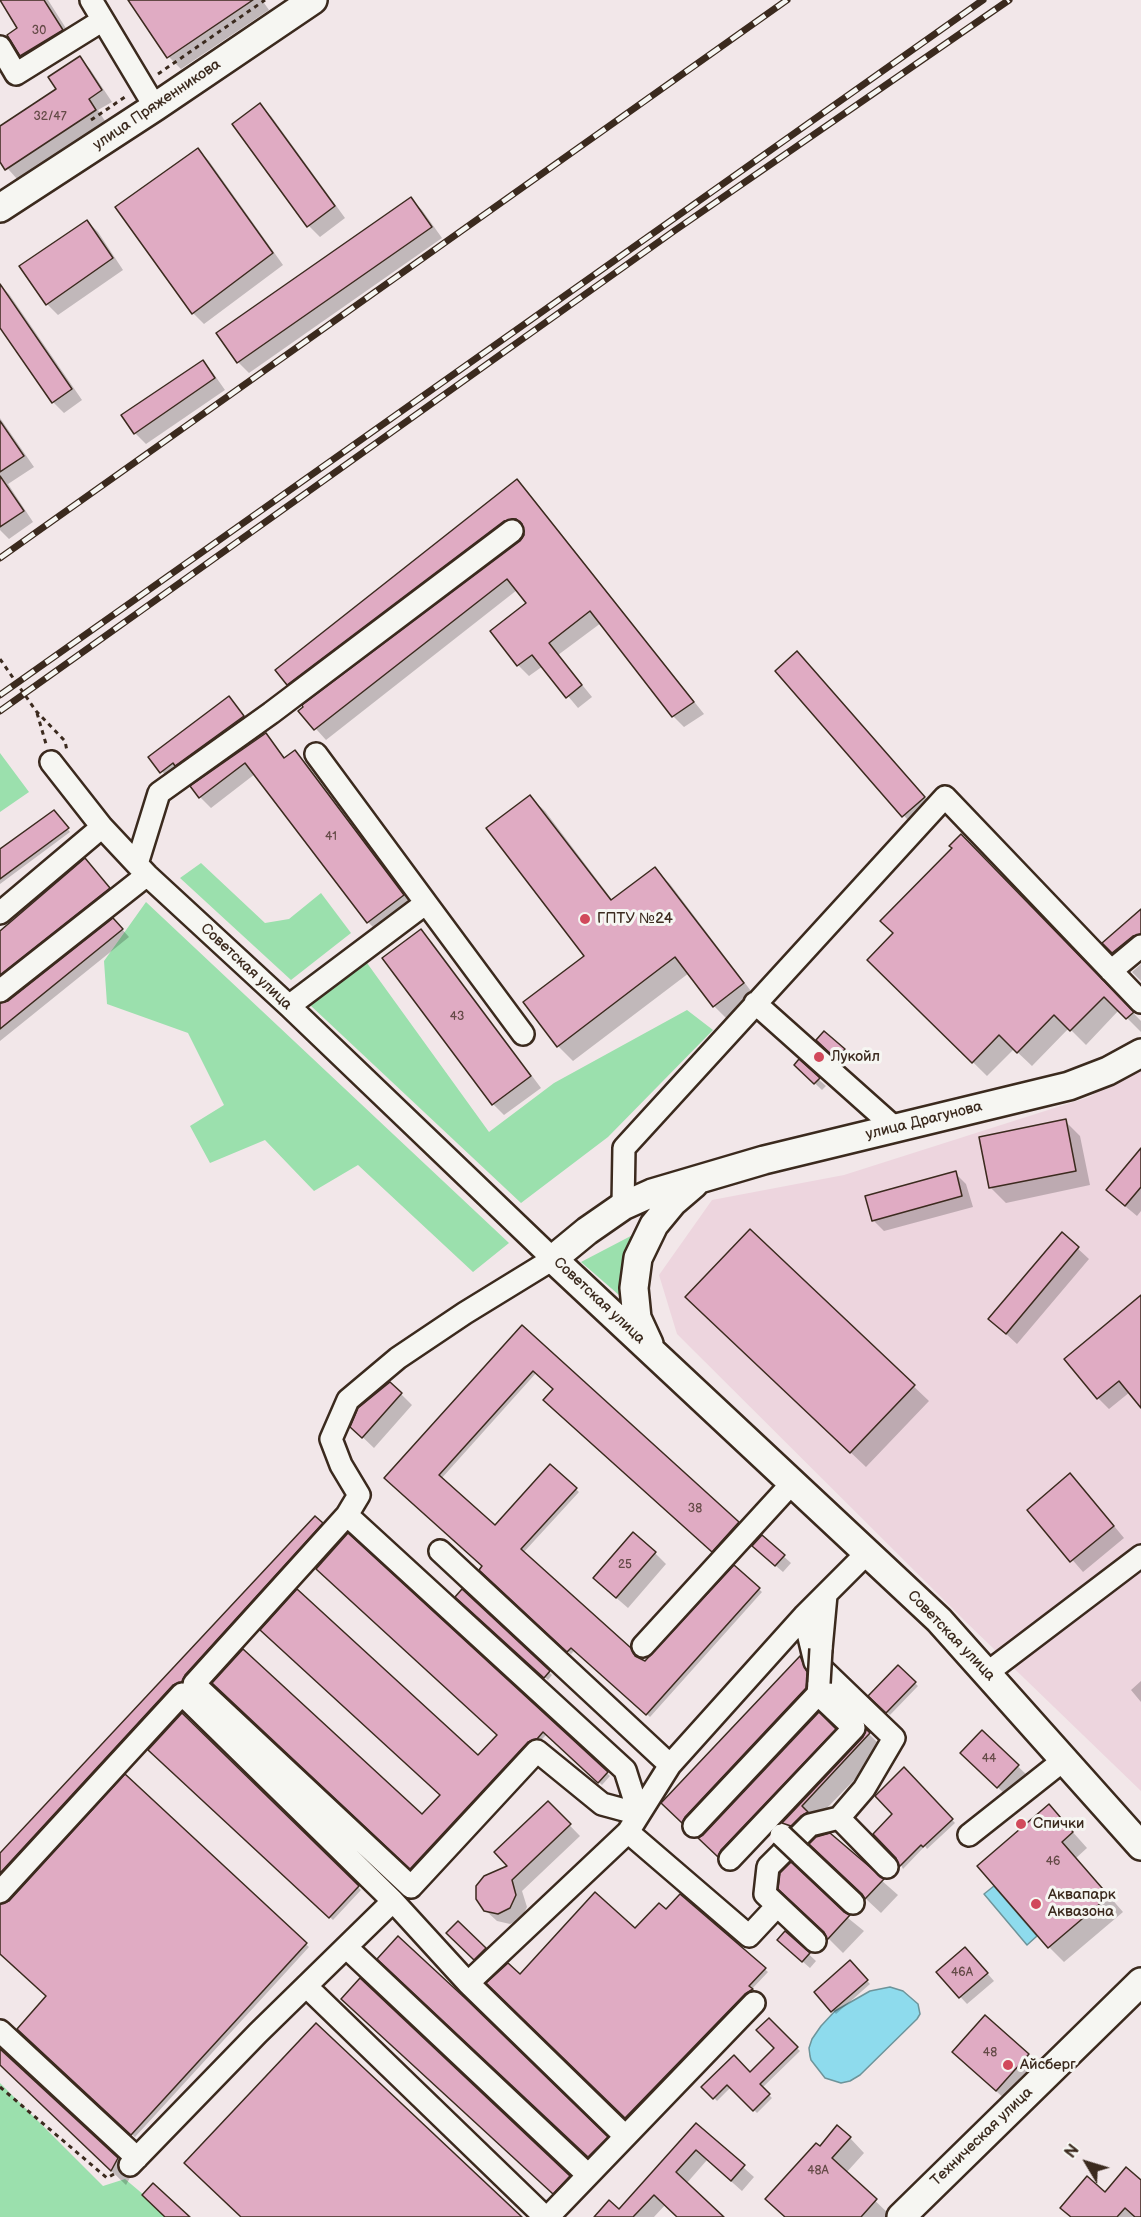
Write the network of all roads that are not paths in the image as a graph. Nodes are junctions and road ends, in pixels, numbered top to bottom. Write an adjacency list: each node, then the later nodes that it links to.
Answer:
1 (91, 0): 3 (street)
2 (313, 0): 5 (main road, улица Пряженникова)
3 (103, 20): 4 (street); 5 (street)
4 (0, 46)
5 (149, 96): 6 (main road, улица Пряженникова)
6 (0, 208)
7 (512, 531): 11 (street)
8 (316, 754): 12 (street)
9 (59, 757): 10 (street, Советская улица)
10 (102, 826): 11 (street, Советская улица); 13 (street)
11 (142, 870): 16 (street); 19 (street, Советская улица)
12 (426, 903): 19 (street); 20 (street)
13 (0, 913)
14 (1141, 946): 15 (street)
15 (1111, 971): 17 (street); 18 (street)
16 (0, 991)
17 (1141, 1002)
18 (755, 1003): 22 (street); 24 (street)
19 (289, 1006): 25 (street, Советская улица)
20 (523, 1034)
21 (1141, 1053): 22 (main road, улица Драгунова)
22 (894, 1127): 23 (main road, улица Драгунова)
23 (702, 1177): 24 (main road, улица Драгунова); 26 (main road)
24 (623, 1206): 25 (main road, улица Драгунова)
25 (553, 1259): 26 (main road, Советская улица); 28 (street)
26 (652, 1350): 27 (main road, Советская улица)
27 (793, 1482): 30 (main road, Советская улица); 34 (street)
28 (347, 1515): 40 (street); 40 (street)
29 (440, 1551): 38 (street)
30 (868, 1552): 32 (street); 35 (main road, Советская улица)
31 (1141, 1556): 35 (street)
32 (826, 1594): 33 (street); 36 (street, bridge)
33 (804, 1616): 38 (street); 39 (street)
34 (643, 1646)
35 (987, 1673): 37 (main road, Советская улица)
36 (818, 1688): 41 (street); 42 (street)
37 (1069, 1764): 43 (street); 44 (main road, Советская улица)
38 (670, 1766): 40 (street)
39 (839, 1818): 46 (street); 50 (street)
40 (634, 1823): 50 (street); 54 (street)
41 (694, 1826)
42 (773, 1828): 45 (street); 49 (street, bridge)
43 (969, 1835)
44 (1138, 1842)
45 (730, 1859)
46 (886, 1867)
47 (0, 1892): 48 (street)
48 (393, 1901): 52 (street); 54 (street)
49 (853, 1903)
50 (777, 1906): 51 (street)
51 (815, 1941)
52 (346, 1947): 55 (street); 59 (street)
53 (1141, 1982): 61 (main road, Техническая улица)
54 (468, 1983): 58 (street)
55 (306, 1986): 57 (street); 60 (street)
56 (754, 2003): 58 (street)
57 (0, 2031)
58 (626, 2136): 59 (street)
59 (588, 2175): 60 (street)
60 (546, 2217)
61 (901, 2217)

